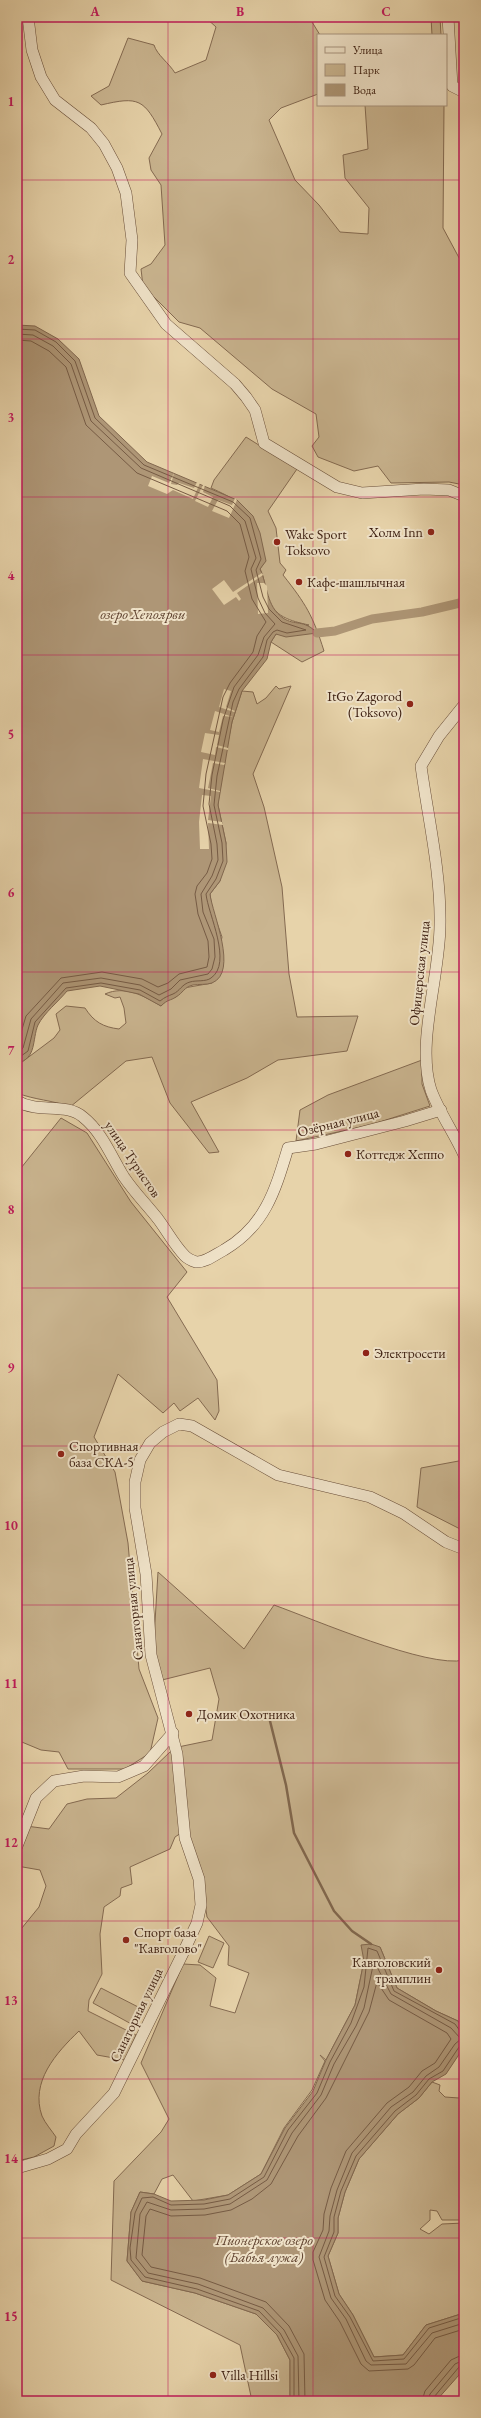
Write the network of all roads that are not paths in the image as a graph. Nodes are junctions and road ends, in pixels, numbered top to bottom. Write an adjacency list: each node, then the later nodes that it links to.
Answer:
1 (28, 17): 4 (street)
2 (448, 17): 3 (street)
3 (464, 92)
4 (464, 496)
5 (464, 704): 7 (street, Офицерская улица)
6 (17, 1101): 9 (street, улица Туристов)
7 (441, 1110): 8 (street, Офицерская улица); 9 (street, Озёрная улица)
8 (464, 1155)
9 (207, 1260)
10 (464, 1549): 11 (street, Санаторная улица)
11 (173, 1733): 12 (street); 13 (street, Санаторная улица)
12 (17, 1846)
13 (17, 2168)

